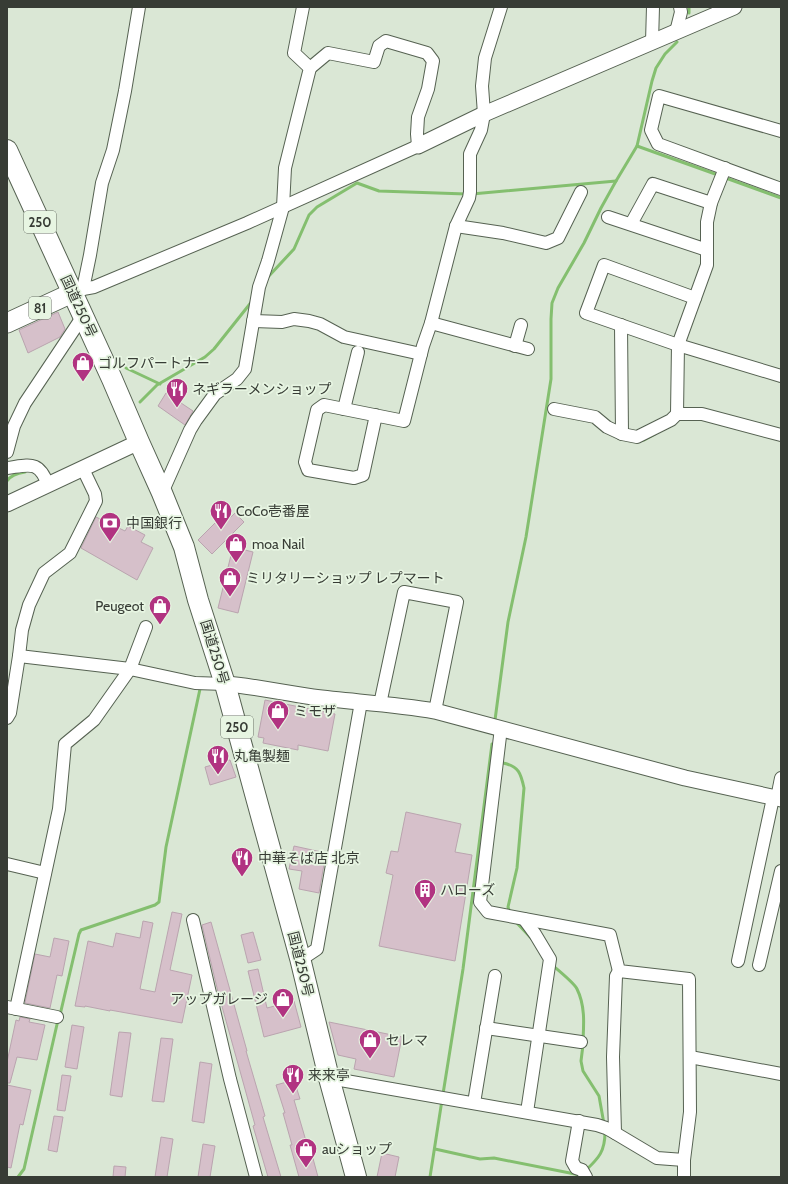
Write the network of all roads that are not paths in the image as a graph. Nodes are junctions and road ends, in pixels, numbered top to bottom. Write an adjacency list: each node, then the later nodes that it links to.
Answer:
1 (139, 7): 23 (street)
2 (303, 7): 9 (street)
3 (501, 7): 10 (street)
4 (653, 7): 8 (street)
5 (680, 7): 7 (street)
6 (734, 7): 7 (street)
7 (676, 32): 8 (street)
8 (652, 42): 10 (street)
9 (310, 68): 12 (street); 18 (street)
10 (484, 114): 12 (street); 21 (street)
11 (781, 131): 14 (street)
12 (418, 146): 18 (street)
13 (7, 150): 23 (highway, 国道250号 / 250)
14 (723, 174): 15 (street); 17 (street)
15 (781, 189)
16 (581, 192): 21 (street)
17 (711, 203): 20 (street); 22 (street)
18 (283, 207): 23 (street); 26 (street)
19 (608, 216): 20 (street)
20 (631, 224): 22 (street)
21 (456, 226): 28 (street)
22 (707, 250): 24 (street)
23 (78, 291): 25 (highway, 国道250号 / 250); 27 (main road, 81)
24 (695, 298): 30 (street); 31 (street)
25 (83, 316): 43 (highway, 国道250号 / 250); 44 (street)
26 (253, 321): 35 (street); 48 (street)
27 (7, 323)
28 (431, 323): 32 (street); 35 (street)
29 (521, 325): 32 (street)
30 (621, 326): 31 (street); 41 (street)
31 (678, 345): 36 (street); 39 (street)
32 (515, 346): 33 (street)
33 (528, 349)
34 (358, 352): 37 (street)
35 (421, 354): 40 (street)
36 (781, 376)
37 (344, 409): 40 (street); 40 (street)
38 (554, 409): 41 (street)
39 (677, 414): 41 (street); 42 (street)
40 (376, 415)
41 (622, 434)
42 (781, 435)
43 (139, 442): 46 (street); 48 (highway, 国道250号 / 250)
44 (7, 452)
45 (7, 468): 47 (street)
46 (83, 469): 47 (street); 51 (street)
47 (48, 485): 49 (street)
48 (164, 489): 53 (highway, 国道250号 / 250)
49 (7, 504)
50 (146, 628): 52 (street)
51 (19, 656): 52 (street); 54 (street)
52 (130, 669): 53 (street); 64 (street)
53 (225, 684): 55 (street); 67 (highway, 国道250号 / 250)
54 (10, 692): 58 (street)
55 (361, 702): 56 (street); 67 (street)
56 (380, 704): 57 (street); 57 (street)
57 (435, 711): 59 (street)
58 (7, 718)
59 (501, 728): 61 (street); 65 (street)
60 (781, 778): 61 (street)
61 (777, 798): 68 (street)
62 (7, 864): 64 (street)
63 (781, 871): 69 (street)
64 (45, 873): 72 (street)
65 (516, 917): 70 (street); 75 (street)
66 (193, 920): 86 (street)
67 (300, 958): 79 (highway, 国道250号 / 250)
68 (738, 961)
69 (759, 965)
70 (619, 971): 77 (street); 83 (street)
71 (495, 976): 74 (street)
72 (12, 1008): 73 (street)
73 (57, 1017)
74 (486, 1028): 75 (street); 80 (street)
75 (539, 1036): 76 (street); 81 (street)
76 (581, 1042)
77 (690, 1057): 78 (street); 84 (street)
78 (781, 1074)
79 (329, 1078): 80 (street); 87 (highway, 国道250号 / 250)
80 (474, 1103): 81 (street)
81 (527, 1112): 82 (street)
82 (579, 1121): 83 (street); 85 (street)
83 (607, 1129): 84 (street)
84 (684, 1160): 88 (street)
85 (584, 1173)
86 (256, 1177)
87 (356, 1177)
88 (684, 1177)

